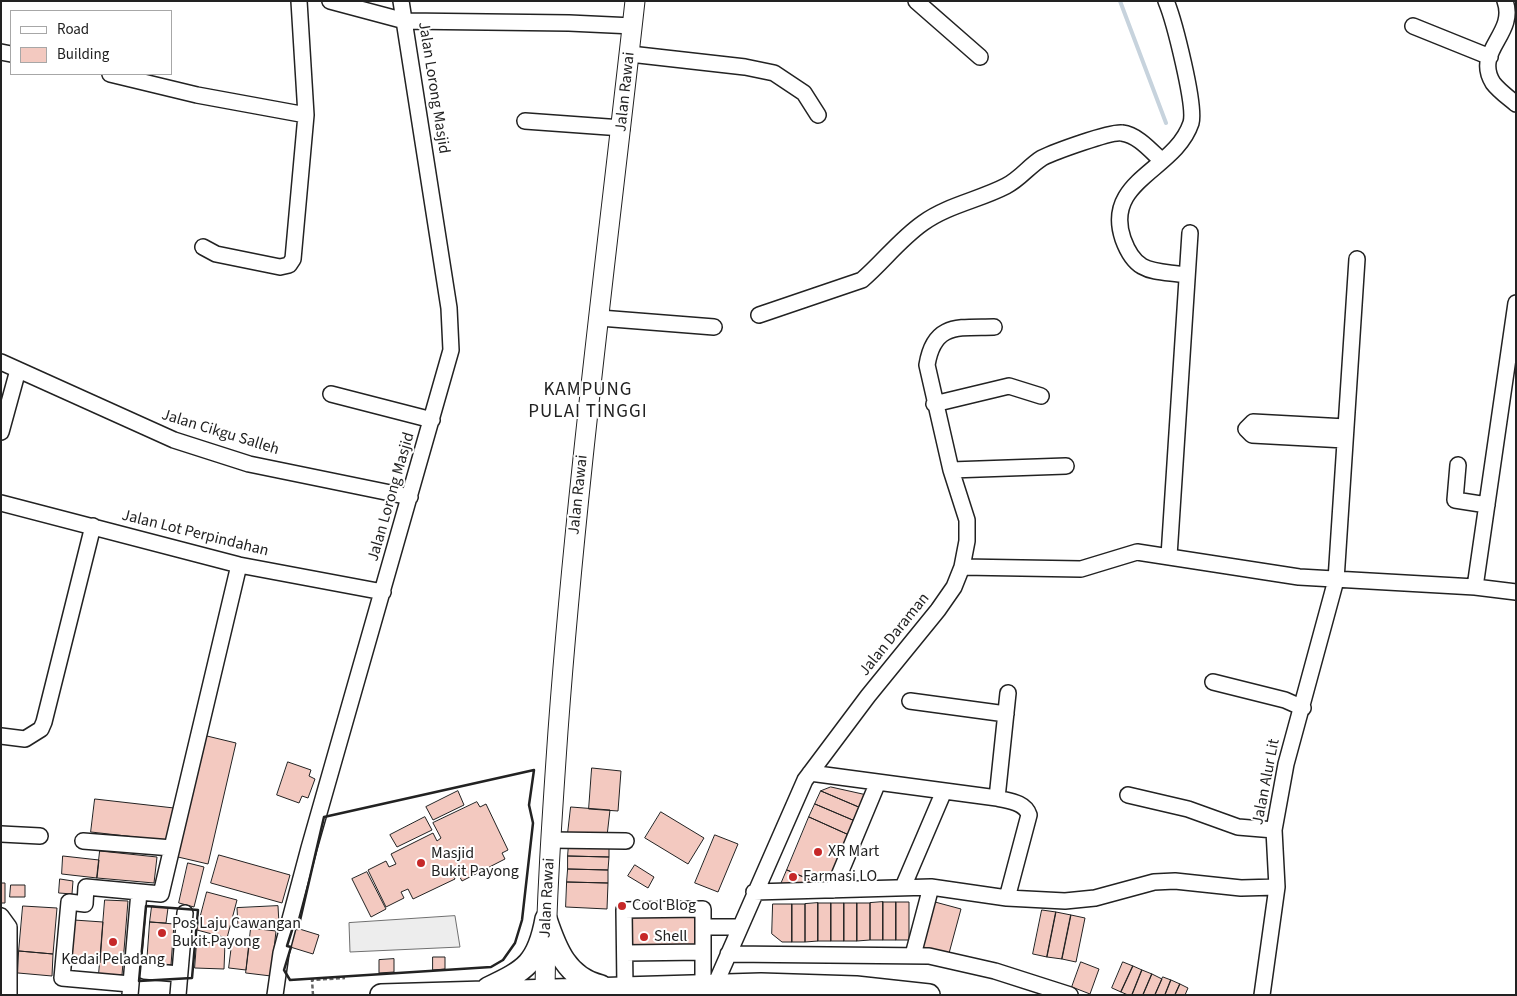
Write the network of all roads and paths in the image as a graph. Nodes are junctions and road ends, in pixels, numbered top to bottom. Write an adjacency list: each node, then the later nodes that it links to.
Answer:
1 (299, 1): 16 (street)
2 (330, 1): 8 (street)
3 (401, 1): 8 (street, Jalan Lorong Masjid)
4 (635, 1): 9 (main road, Jalan Rawai)
5 (916, 1): 12 (street)
6 (1166, 1): 20 (street)
7 (1505, 1): 13 (street)
8 (405, 21): 9 (street); 36 (street, Jalan Lorong Masjid)
9 (633, 26): 11 (main road, Jalan Rawai)
10 (1413, 26): 13 (street)
11 (630, 54): 17 (street); 19 (main road, Jalan Rawai)
12 (980, 57)
13 (1490, 57): 15 (street)
14 (114, 75): 16 (street)
15 (1516, 104)
16 (306, 115): 22 (street)
17 (818, 115)
18 (525, 121): 19 (street)
19 (622, 128): 27 (main road, Jalan Rawai)
20 (1162, 162): 24 (street); 26 (street)
21 (1190, 233): 24 (street)
22 (203, 247)
23 (1357, 259): 38 (street, Jalan Alur Lit)
24 (1186, 275): 46 (street)
25 (1516, 302): 34 (street)
26 (759, 316)
27 (600, 318): 29 (street); 67 (main road, Jalan Rawai)
28 (994, 327): 35 (street, Jalan Daraman)
29 (714, 328)
30 (1, 362): 31 (street, Jalan Cikgu Salleh)
31 (18, 370): 37 (street); 42 (street, Jalan Cikgu Salleh)
32 (331, 394): 36 (street)
33 (1042, 396): 35 (street)
34 (1509, 398): 44 (street)
35 (934, 404): 41 (street, Jalan Daraman)
36 (432, 420): 42 (street, Jalan Lorong Masjid)
37 (1, 432)
38 (1345, 434): 38 (street); 49 (street, Jalan Alur Lit)
39 (1458, 465): 44 (street)
40 (1066, 466): 41 (street)
41 (951, 470): 48 (street, Jalan Daraman)
42 (410, 497): 51 (street, Jalan Lorong Masjid)
43 (1, 503): 45 (street, Jalan Lot Perpindahan)
44 (1487, 505): 50 (street)
45 (93, 526): 47 (street, Jalan Lot Perpindahan); 58 (street)
46 (1169, 556): 48 (street); 49 (street)
47 (239, 565): 51 (street, Jalan Lot Perpindahan); 70 (street)
48 (962, 567): 59 (street, Jalan Daraman)
49 (1336, 580): 50 (street); 56 (street, Jalan Alur Lit)
50 (1475, 587): 52 (street)
51 (383, 592): 97 (street, Jalan Lorong Masjid)
52 (1516, 592)
53 (1213, 682): 56 (street)
54 (1008, 693): 57 (street)
55 (910, 701): 57 (street)
56 (1302, 708): 64 (street, Jalan Alur Lit)
57 (1006, 714): 63 (street)
58 (1, 736)
59 (810, 773): 60 (street); 76 (street, Jalan Daraman)
60 (878, 782): 61 (street); 74 (street)
61 (944, 791): 63 (street); 72 (street)
62 (1128, 795): 64 (street)
63 (997, 798): 77 (street)
64 (1274, 830): 73 (street, Jalan Alur Lit)
65 (1, 834): 66 (street)
66 (40, 836)
67 (550, 840): 69 (street); 80 (main road, Jalan Rawai)
68 (83, 841): 70 (street)
69 (626, 841)
70 (172, 848): 75 (street)
71 (931, 887): 72 (street); 77 (street); 86 (street)
72 (903, 888): 74 (street)
73 (1277, 888): 77 (street); 102 (street, Jalan Alur Lit)
74 (833, 890): 76 (street)
75 (139, 892): 92 (street); 92 (street)
76 (754, 892): 82 (street, Jalan Daraman)
77 (1007, 898)
78 (185, 913): 88 (street)
79 (1, 916): 95 (street)
80 (546, 919): 91 (highway); 93 (highway); 94 (main road, Jalan Rawai)
81 (703, 927): 82 (street); 83 (street); 84 (street)
82 (740, 928): 85 (street, Jalan Daraman)
83 (703, 952): 84 (street); 90 (street)
84 (625, 953): 91 (street)
85 (728, 954): 86 (street); 90 (street, Jalan Daraman)
86 (913, 955): 101 (street)
87 (144, 971): 88 (street)
88 (180, 974): 96 (street)
89 (345, 978): 98 (path)
90 (709, 986): 91 (highway); 100 (highway)
91 (618, 988): 94 (highway)
92 (130, 989)
93 (480, 992): 94 (highway); 99 (highway)
94 (545, 992)
95 (9, 995)
96 (178, 995)
97 (275, 995)
98 (313, 995)
99 (381, 995)
100 (930, 995)
101 (1070, 995)
102 (1262, 995)

